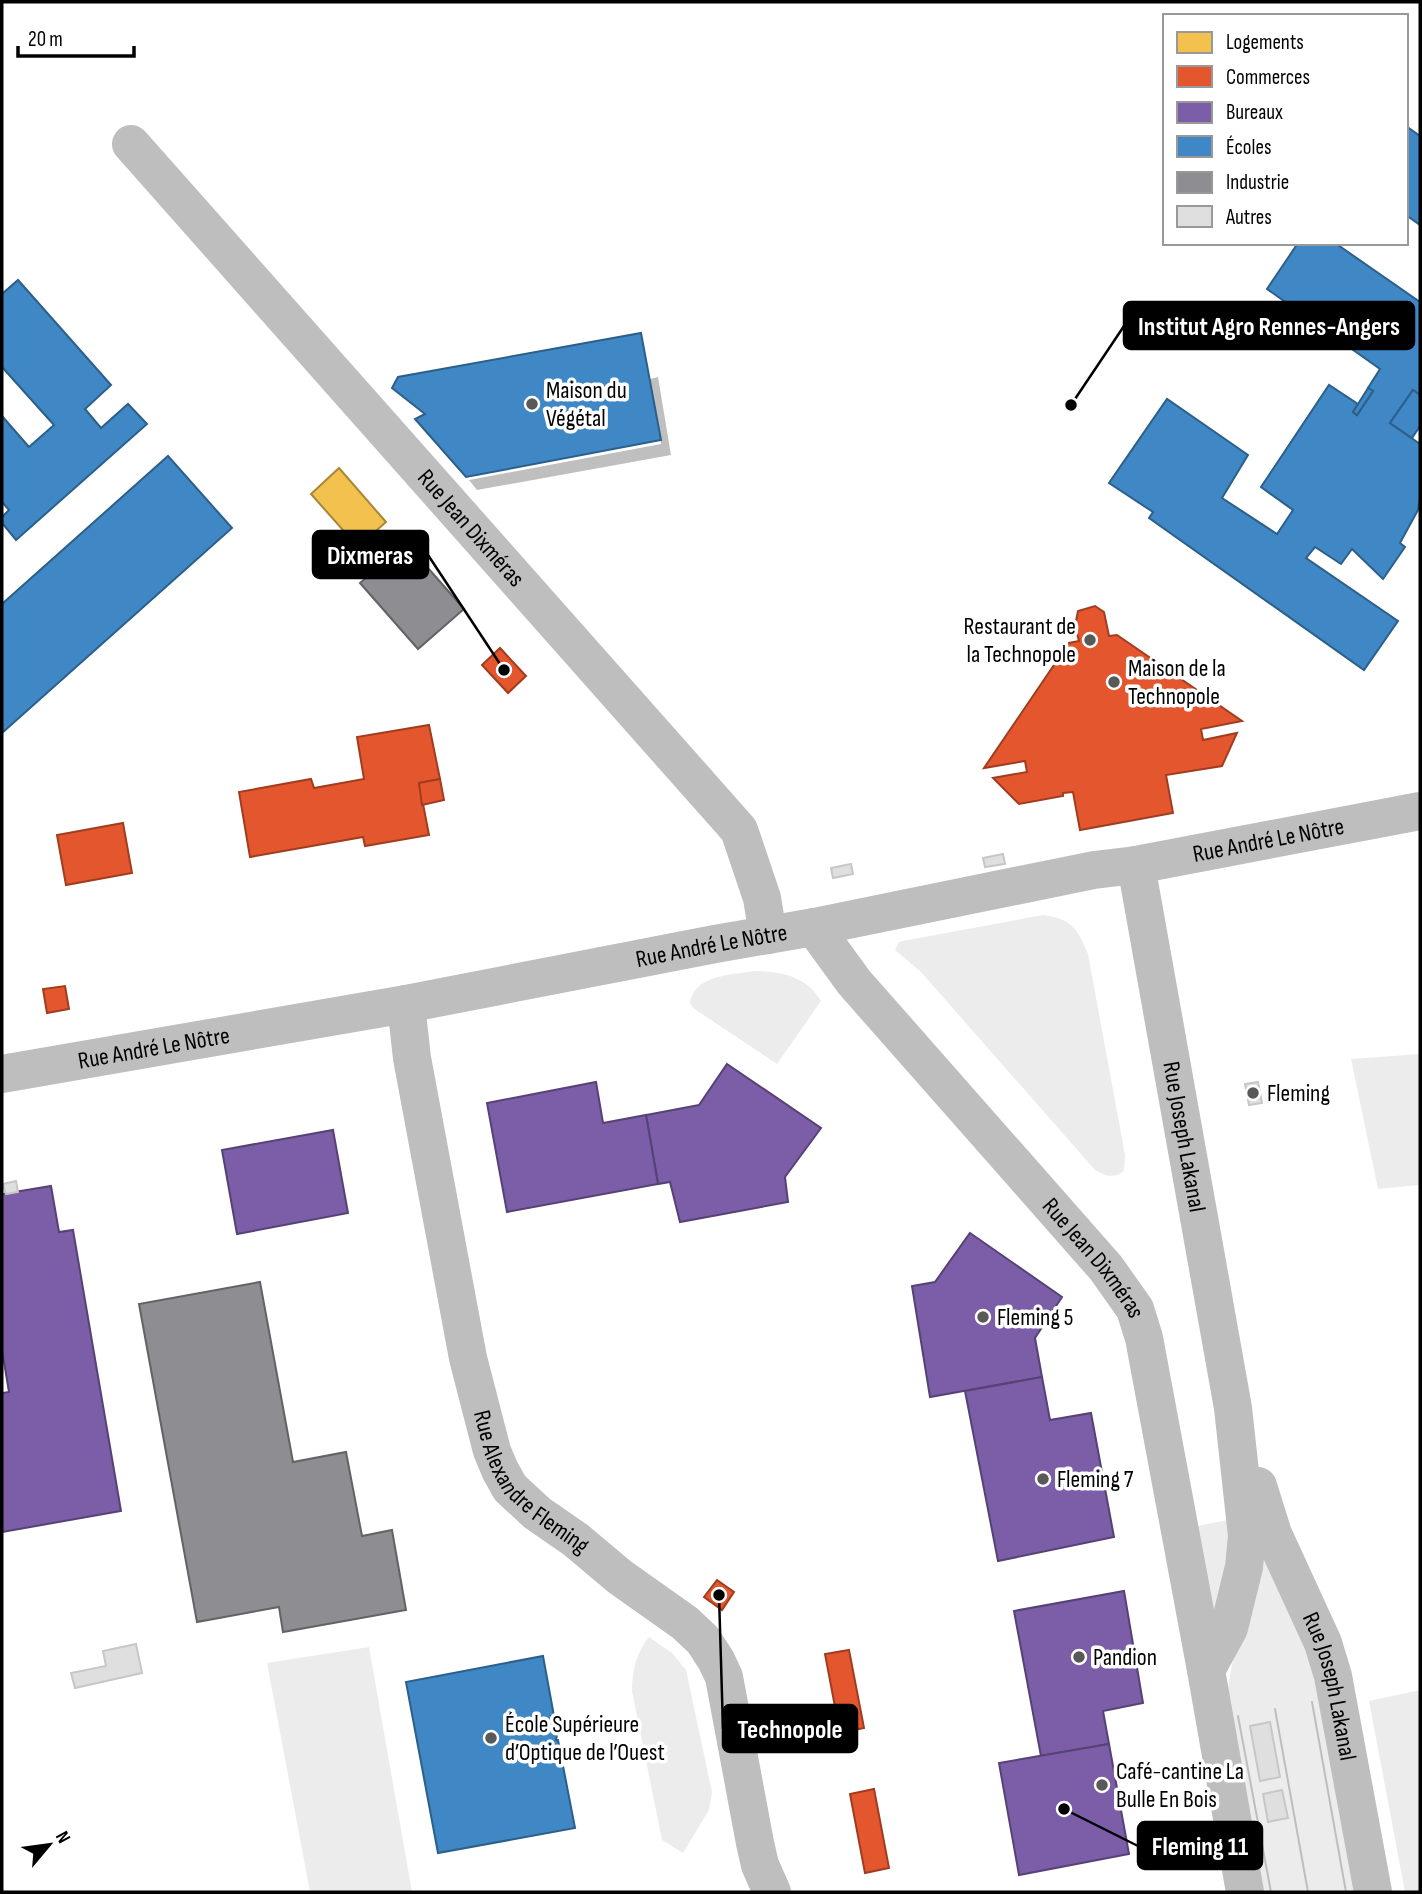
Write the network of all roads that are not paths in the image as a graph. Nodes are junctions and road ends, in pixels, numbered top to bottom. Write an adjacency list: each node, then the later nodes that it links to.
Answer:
1 (131, 144): 5 (street, Rue Jean Dixméras)
2 (1420, 810): 3 (street, Rue André Le Nôtre)
3 (1136, 865): 4 (street, Rue André Le Nôtre); 8 (street, Rue Joseph Lakanal)
4 (814, 927): 5 (street, Rue André Le Nôtre); 9 (street, Rue Jean Dixméras)
5 (768, 936): 6 (street, Rue André Le Nôtre)
6 (406, 1004): 7 (street, Rue André Le Nôtre); 10 (street, Rue Alexandre Fleming)
7 (2, 1074)
8 (1233, 1408): 9 (street, Rue Joseph Lakanal); 12 (street, Rue Joseph Lakanal)
9 (1206, 1670): 11 (street)
10 (772, 1892)
11 (1245, 1892)
12 (1373, 1892)

